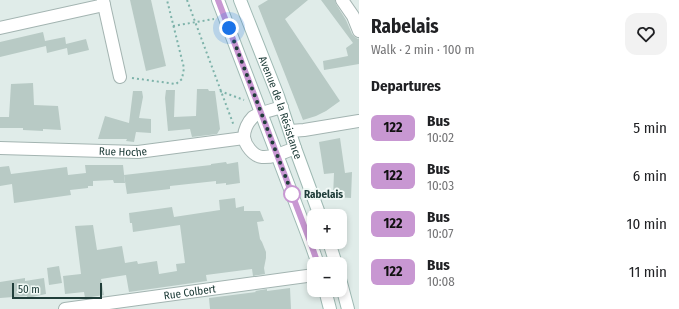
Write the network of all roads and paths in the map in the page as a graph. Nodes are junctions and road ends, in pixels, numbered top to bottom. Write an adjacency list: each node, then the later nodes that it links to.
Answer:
1 (167, 0): 9 (path)
2 (187, 0): 8 (path)
3 (218, 0): 16 (street, Avenue de la Résistance)
4 (240, 0): 15 (street, Avenue de la Résistance)
5 (342, 0): 11 (street)
6 (103, 2): 10 (street); 12 (street)
7 (214, 19): 8 (path)
8 (195, 22): 9 (path); 13 (path)
9 (173, 26): 12 (path)
10 (0, 28)
11 (359, 31)
12 (120, 77)
13 (220, 91): 14 (path); 19 (path)
14 (247, 101)
15 (282, 106): 16 (street); 18 (street, Avenue de la Résistance)
16 (261, 114): 19 (street); 22 (street, Avenue de la Résistance)
17 (359, 121): 18 (street)
18 (290, 131): 21 (street, Avenue de la Résistance)
19 (241, 138): 20 (street, Rue Hoche); 22 (street)
20 (0, 148)
21 (295, 148): 22 (street); 23 (street, Avenue de la Résistance)
22 (277, 154): 24 (street, Avenue de la Résistance)
23 (317, 209)
24 (316, 257)
25 (307, 276): 28 (street, Rue Colbert)
26 (327, 297): 29 (street)
27 (345, 297): 30 (street)
28 (65, 309)
29 (330, 309)
30 (348, 309)

